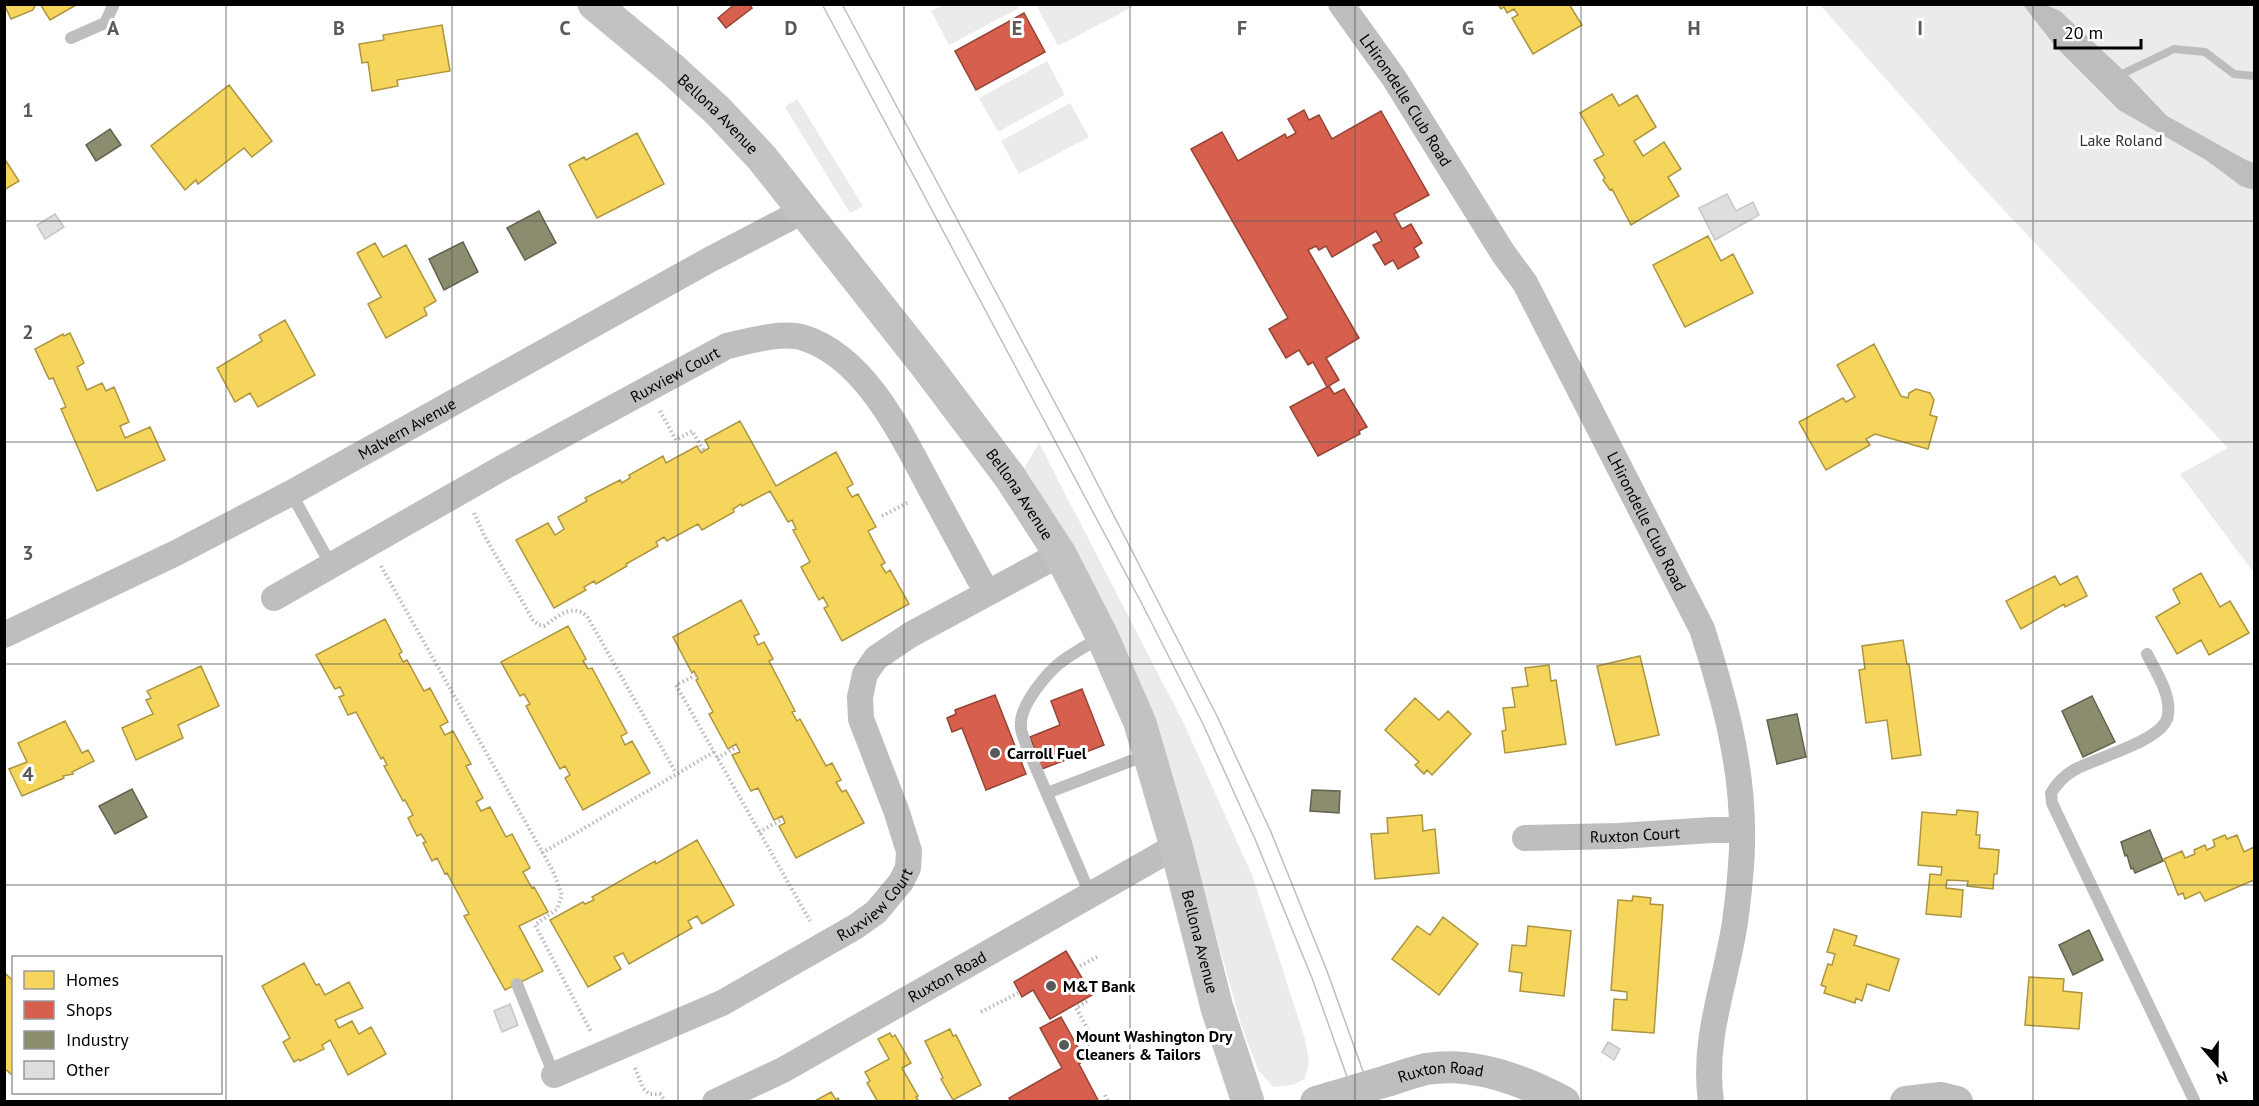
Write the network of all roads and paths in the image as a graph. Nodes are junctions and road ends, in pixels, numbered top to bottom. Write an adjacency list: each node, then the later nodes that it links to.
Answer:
1 (114, 4): 4 (lane)
2 (594, 4): 5 (main road, Bellona Avenue)
3 (1341, 4): 26 (street, LHirondelle Club Road)
4 (71, 38)
5 (805, 210): 9 (street, Malvern Avenue); 11 (main road, Bellona Avenue)
6 (647, 389): 7 (path); 8 (street, Ruxview Court); 13 (street, Ruxview Court)
7 (704, 451)
8 (463, 490): 10 (street, Ruxview Court); 23 (path)
9 (291, 493): 12 (lane); 15 (street, Malvern Avenue)
10 (369, 543): 12 (street, Ruxview Court); 30 (path)
11 (1060, 554): 13 (street, Ruxview Court); 16 (main road, Bellona Avenue)
12 (331, 565): 14 (street, Ruxview Court)
13 (987, 593): 32 (street, Ruxview Court)
14 (274, 598)
15 (4, 635)
16 (1102, 636): 21 (main road, Bellona Avenue); 24 (lane)
17 (2147, 654): 53 (lane)
18 (696, 675): 20 (path)
19 (737, 747): 22 (path)
20 (714, 752): 22 (path); 23 (path)
21 (1150, 753): 24 (lane); 29 (main road, Bellona Avenue)
22 (717, 758): 27 (path)
23 (676, 773): 30 (path)
24 (1047, 793): 31 (lane)
25 (783, 819): 27 (path)
26 (1742, 830): 28 (street, Ruxton Court); 50 (street, LHirondelle Club Road)
27 (759, 832): 32 (path)
28 (1525, 838)
29 (1176, 846): 31 (street, Ruxton Road); 47 (main road, Bellona Avenue)
30 (542, 853): 41 (path)
31 (1090, 894): 45 (street, Ruxton Road)
32 (824, 945): 39 (street, Ruxview Court)
33 (1099, 956): 34 (path)
34 (1080, 966)
35 (517, 984): 42 (lane)
36 (1018, 993): 38 (path)
37 (1089, 1000): 40 (path)
38 (981, 1012)
39 (625, 1045): 41 (street, Ruxview Court); 44 (path)
40 (1084, 1048)
41 (602, 1055): 42 (street, Ruxview Court)
42 (554, 1075)
43 (1105, 1095): 46 (path)
44 (666, 1101)
45 (715, 1101)
46 (1108, 1101)
47 (1248, 1101)
48 (1316, 1101): 49 (street, Ruxton Road, bridge)
49 (1564, 1101)
50 (1711, 1101)
51 (1906, 1101): 52 (street)
52 (1957, 1101)
53 (2195, 1101)

